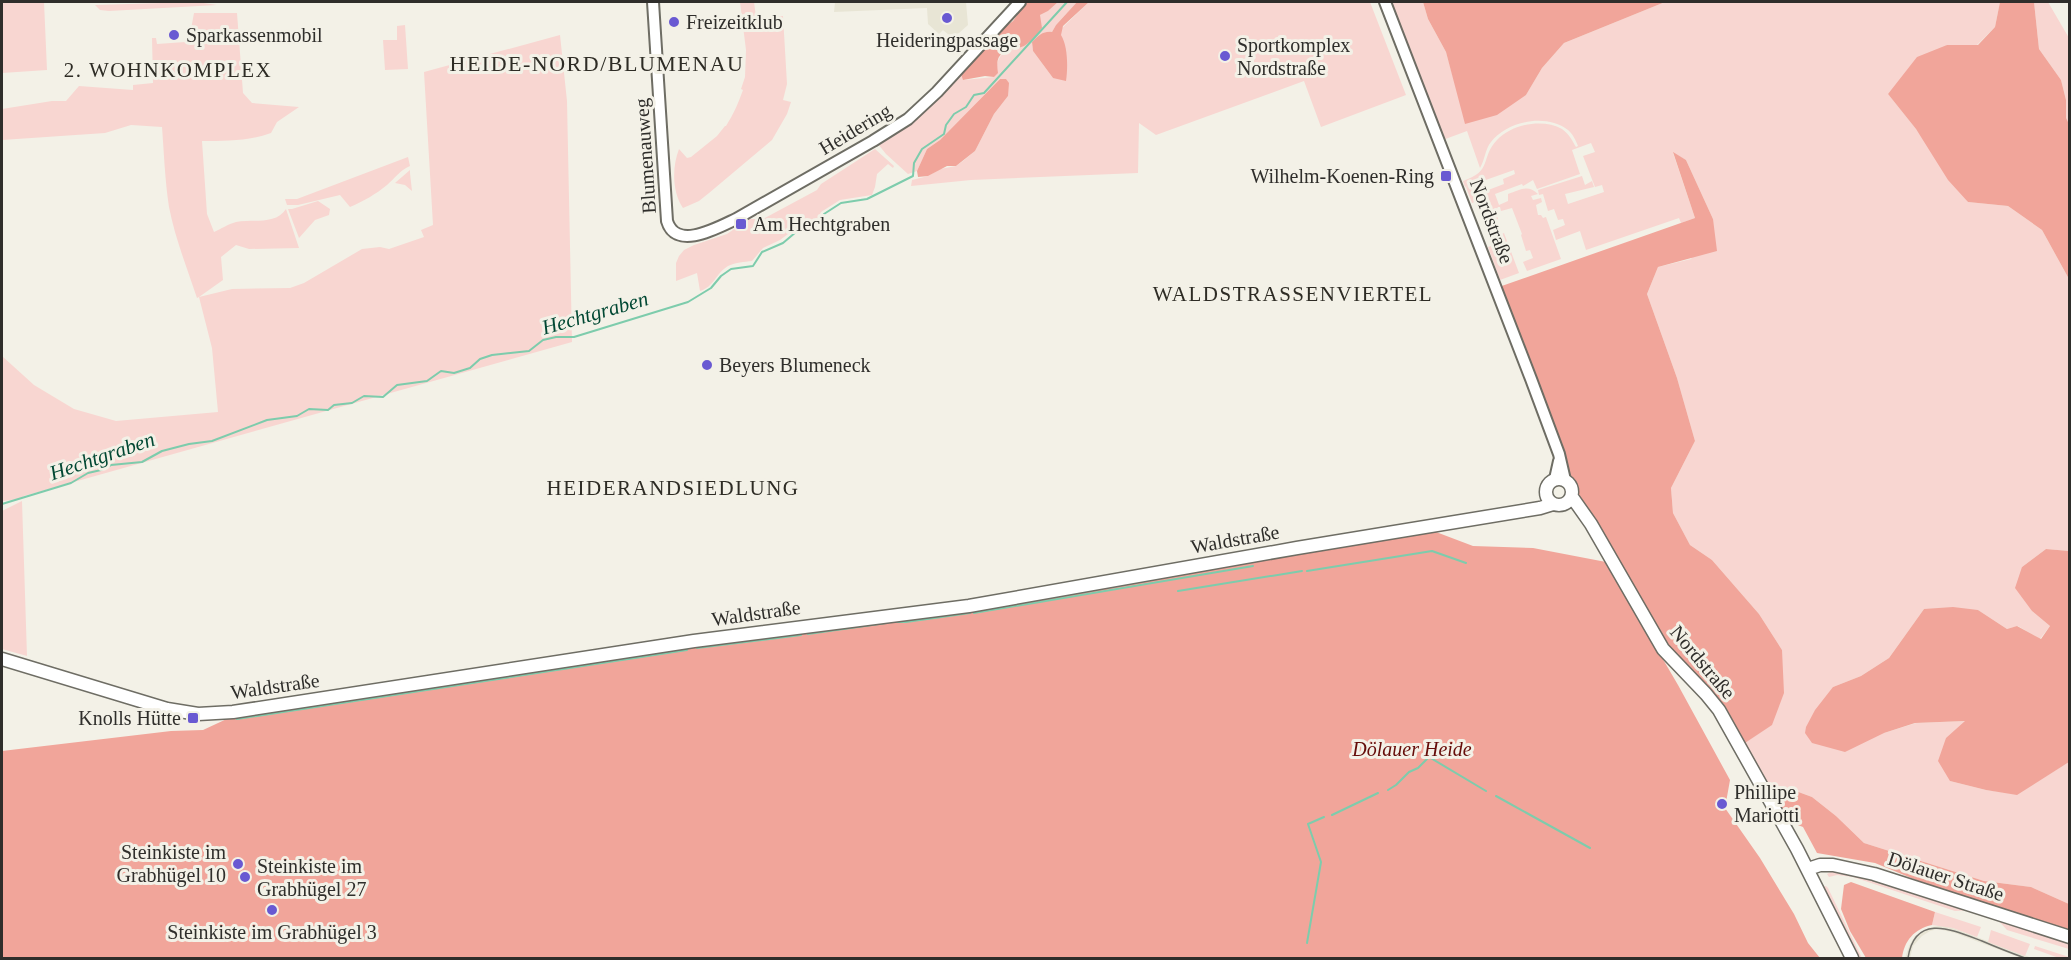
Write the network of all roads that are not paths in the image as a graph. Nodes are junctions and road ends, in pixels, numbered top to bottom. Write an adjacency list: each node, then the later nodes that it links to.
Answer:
1 (653, 2): 4 (street, Blumenauweg)
2 (1020, 2): 4 (street, Heidering)
3 (1385, 2): 5 (street, Nordstraße)
4 (675, 234)
5 (1560, 480): 6 (main road); 6 (main road, Nordstraße)
6 (1559, 500): 7 (main road, Waldstraße); 8 (main road, Nordstraße)
7 (2, 659)
8 (1808, 868): 9 (main road, Dölauer Straße); 10 (main road, Nordstraße)
9 (2070, 937)
10 (1852, 958)

